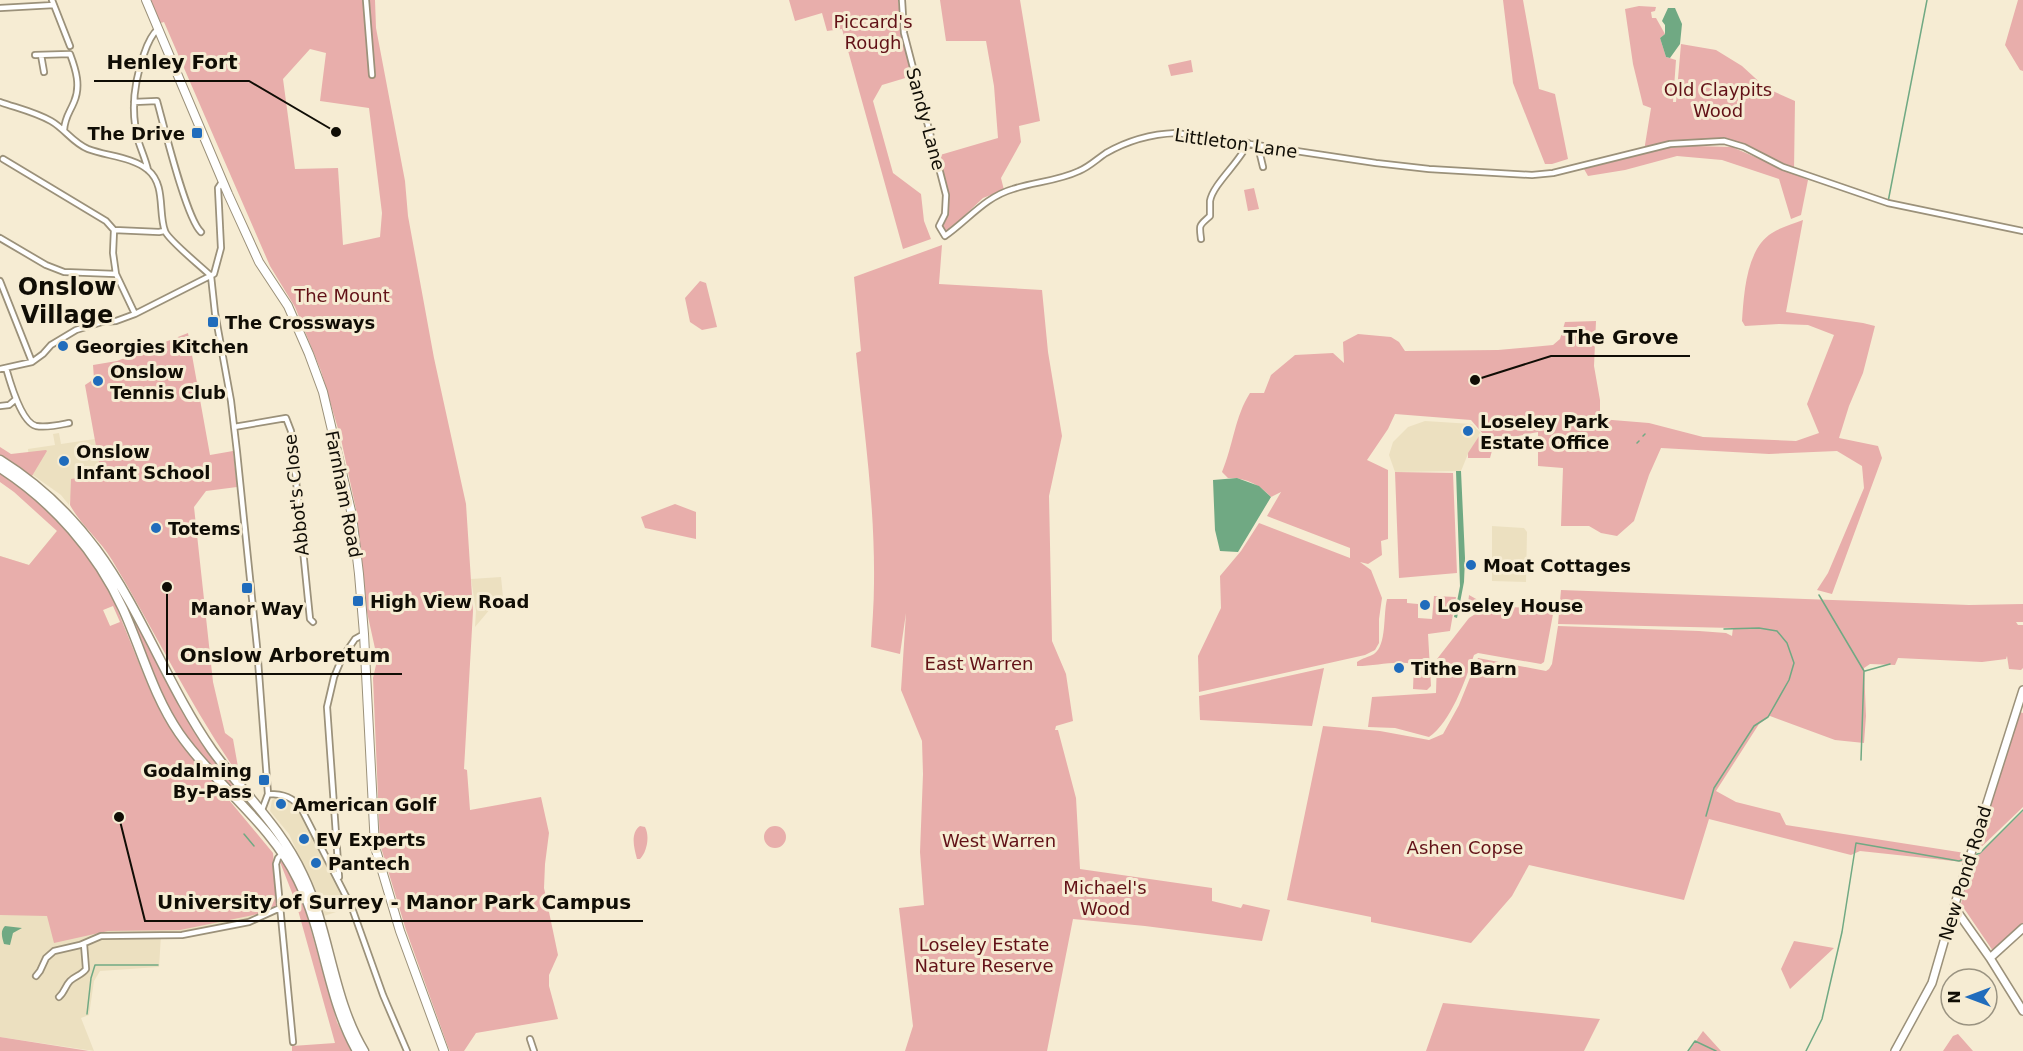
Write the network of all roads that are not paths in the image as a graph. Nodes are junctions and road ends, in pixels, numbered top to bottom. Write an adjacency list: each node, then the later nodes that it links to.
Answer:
1 (146, 0): 6 (main road, Farnham Road)
2 (366, 0): 11 (street)
3 (902, 0): 29 (street, Sandy Lane)
4 (53, 3): 5 (street); 7 (street)
5 (0, 8)
6 (158, 29): 13 (street); 24 (main road, Farnham Road)
7 (70, 46)
8 (35, 55): 9 (street)
9 (41, 55): 10 (street); 14 (street)
10 (44, 72)
11 (372, 75)
12 (0, 102): 15 (street)
13 (134, 102): 19 (street); 28 (street)
14 (65, 117): 15 (street); 16 (street)
15 (51, 121): 16 (street)
16 (64, 130): 21 (street)
17 (1248, 143): 18 (street, Littleton Lane); 29 (street, Littleton Lane); 31 (street)
18 (1258, 146): 22 (street); 27 (street, Littleton Lane)
19 (143, 152): 21 (street); 23 (street)
20 (3, 159): 25 (street)
21 (133, 162): 23 (street)
22 (1263, 167)
23 (148, 170): 26 (street)
24 (222, 182): 34 (street); 48 (main road, Farnham Road)
25 (114, 230): 26 (street); 33 (street)
26 (164, 231): 34 (street)
27 (2023, 231)
28 (201, 232)
29 (945, 236)
30 (2, 239): 32 (street); 33 (street)
31 (1201, 239)
32 (0, 247)
33 (116, 274): 37 (street)
34 (211, 276): 37 (street); 44 (street)
35 (0, 281): 36 (street)
36 (2, 290): 38 (street)
37 (135, 314): 38 (street)
38 (32, 362): 39 (street)
39 (6, 368): 40 (street); 41 (street)
40 (0, 369)
41 (16, 399): 42 (street); 43 (street)
42 (0, 406)
43 (69, 423)
44 (234, 427): 47 (street, Abbot's Close); 50 (street)
45 (0, 460): 51 (highway)
46 (0, 468): 52 (highway)
47 (313, 622)
48 (364, 634): 53 (street); 69 (main road, Farnham Road)
49 (2023, 690): 56 (main road, New Pond Road)
50 (268, 794): 51 (street); 54 (street)
51 (262, 810): 52 (highway)
52 (286, 851): 57 (street); 66 (highway); 67 (highway)
53 (338, 860): 54 (street); 55 (street)
54 (330, 862): 55 (street)
55 (339, 880): 68 (street)
56 (1954, 907): 60 (main road); 71 (main road, New Pond Road)
57 (280, 908): 59 (street); 65 (street)
58 (2023, 928): 60 (main road)
59 (84, 944): 61 (street); 62 (street)
60 (1990, 958): 63 (main road)
61 (36, 976)
62 (59, 997)
63 (2023, 1011)
64 (530, 1039): 70 (street)
65 (293, 1042)
66 (357, 1051)
67 (364, 1051)
68 (407, 1051)
69 (444, 1051)
70 (534, 1051)
71 (1895, 1051)

